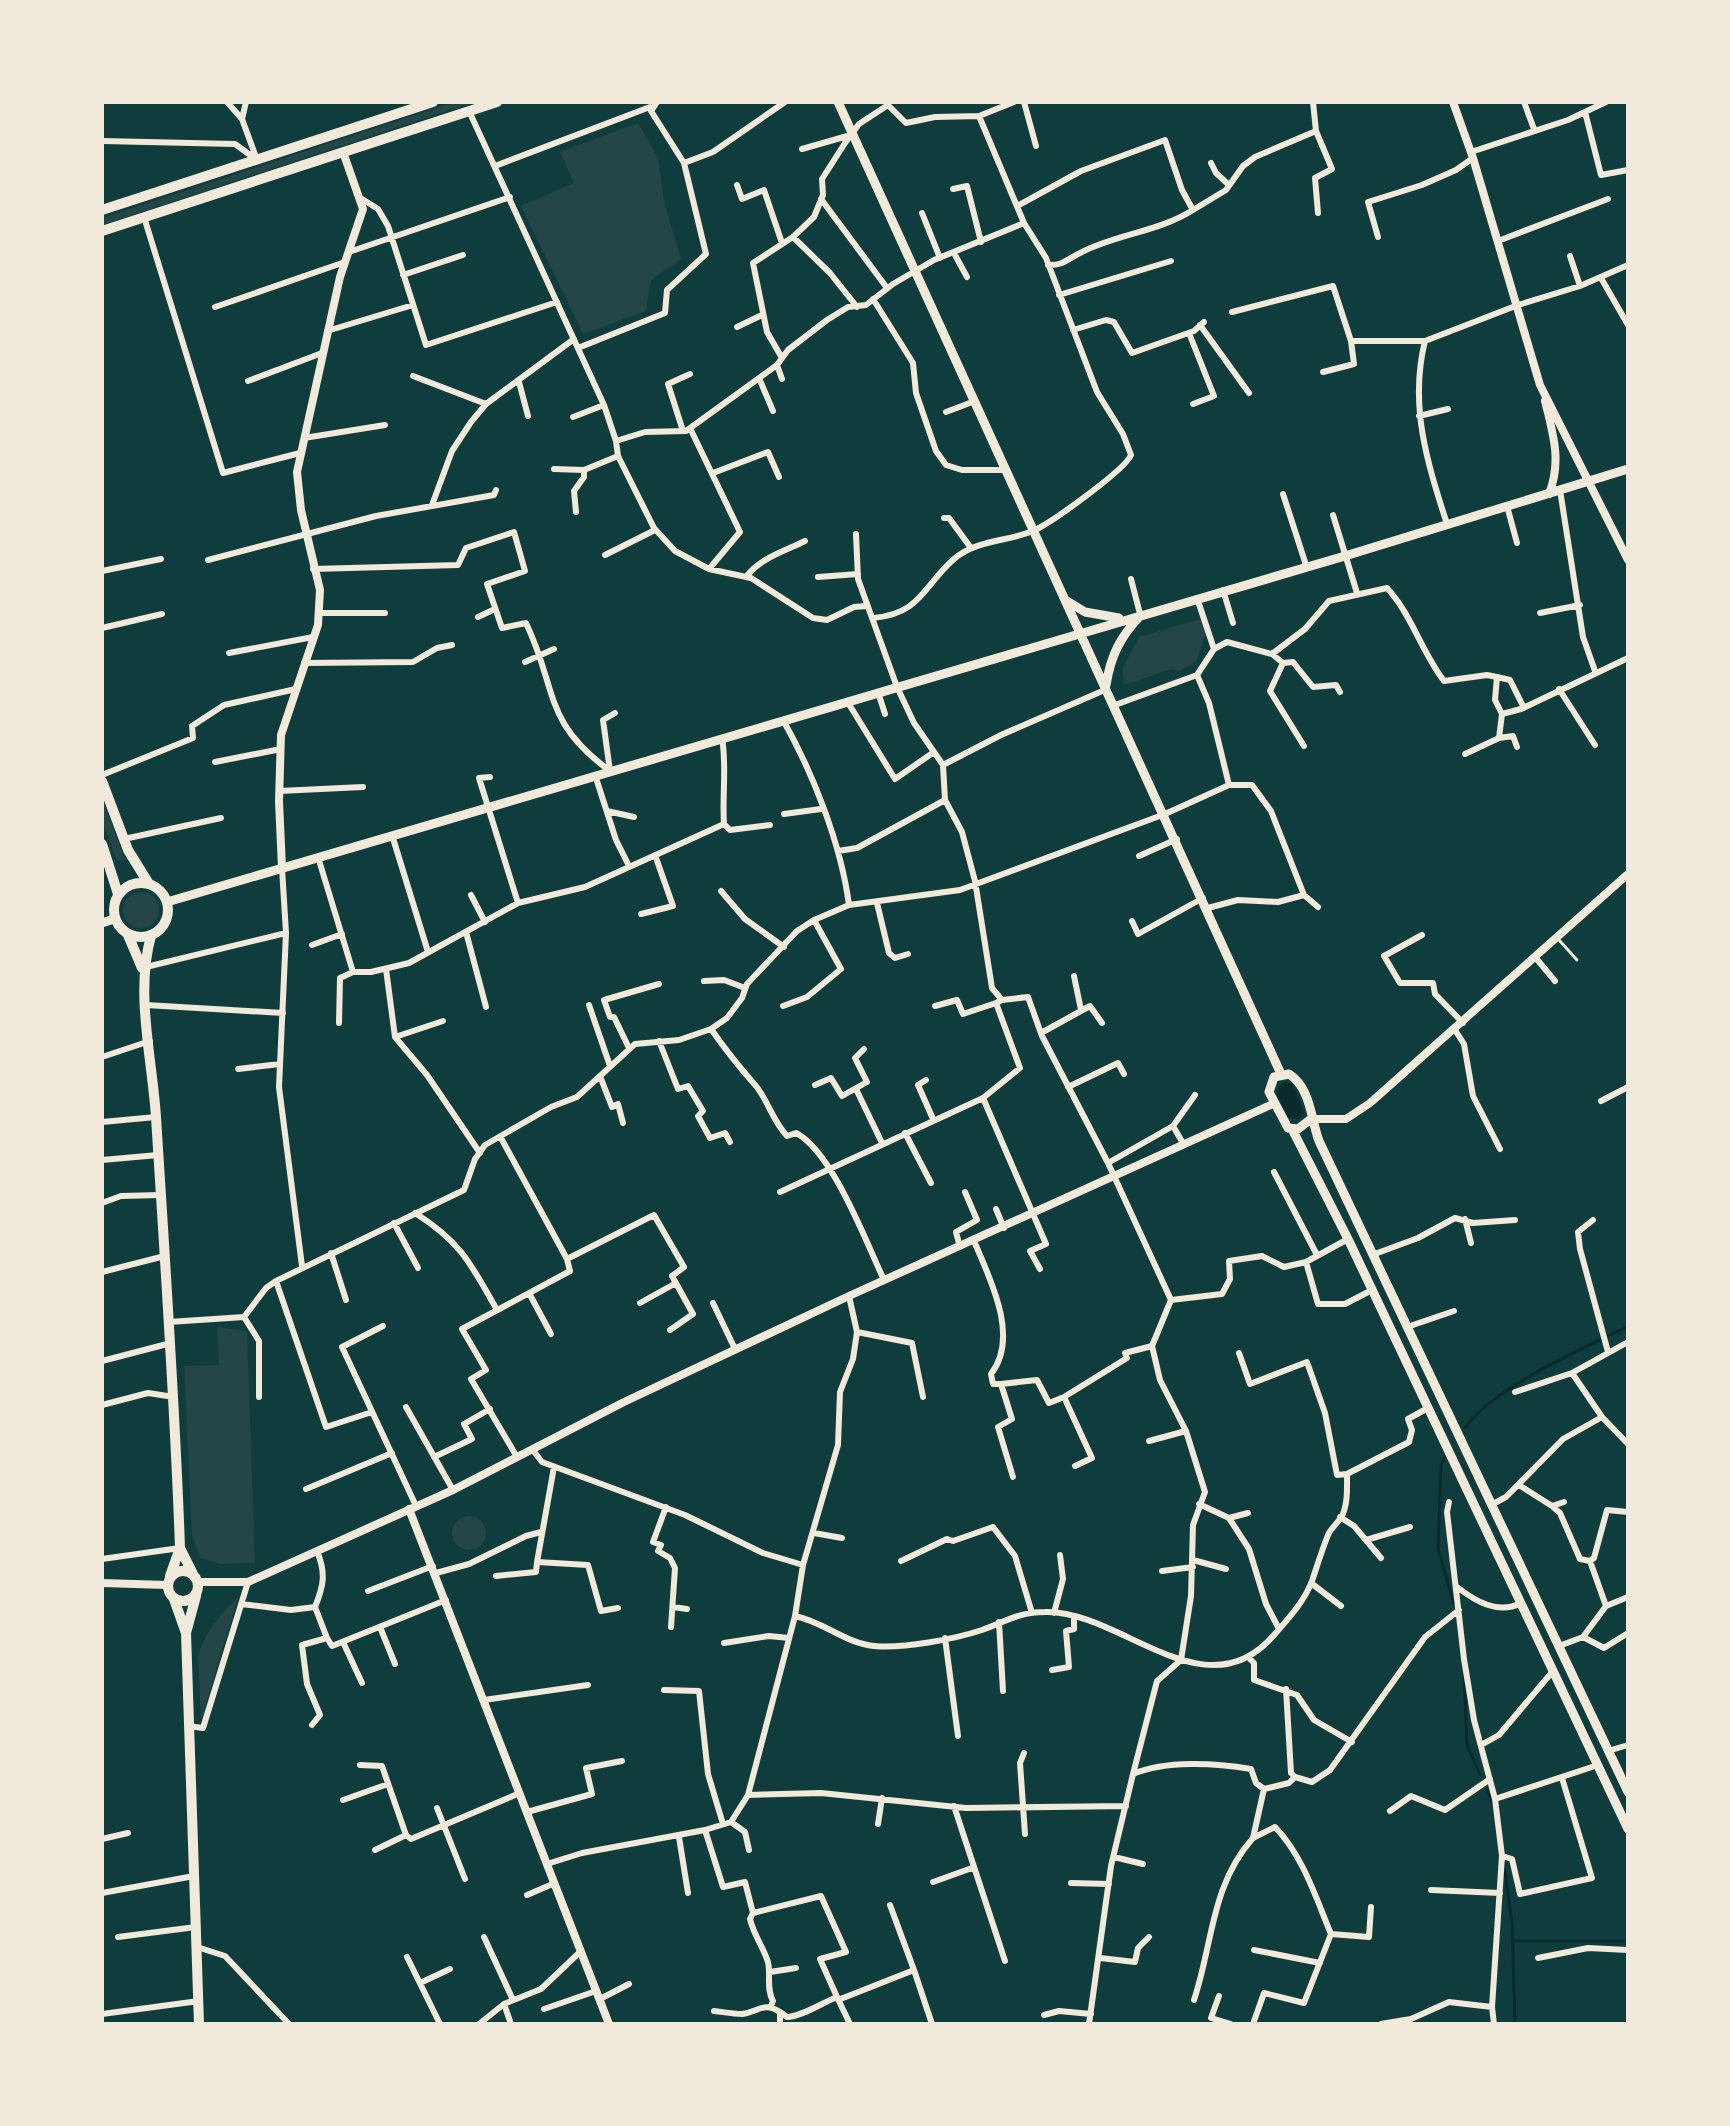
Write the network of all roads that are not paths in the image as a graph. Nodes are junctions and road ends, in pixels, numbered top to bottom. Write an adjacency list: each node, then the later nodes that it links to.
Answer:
1 (227, 102): 18 (street)
2 (246, 102): 18 (street)
3 (433, 102): 27 (main road)
4 (497, 102): 15 (main road)
5 (785, 102): 28 (street)
6 (838, 102): 21 (main road)
7 (1014, 102): 17 (street)
8 (1024, 102): 23 (street)
9 (1313, 102): 20 (street)
10 (1453, 102): 26 (street)
11 (1524, 102): 19 (street)
12 (1606, 102): 16 (street)
13 (889, 103): 17 (street); 21 (street)
14 (654, 105): 28 (street); 30 (street)
15 (469, 111): 25 (main road); 30 (street)
16 (1585, 112): 19 (street); 31 (street)
17 (979, 116): 39 (street)
18 (242, 119): 27 (street)
19 (1534, 129): 26 (street)
20 (1316, 131): 33 (street); 43 (street)
21 (854, 133): 24 (street); 37 (street); 62 (main road)
22 (102, 141): 27 (street)
23 (1036, 146)
24 (802, 149)
25 (343, 152): 36 (street); 44 (main road)
26 (1472, 155): 49 (street); 50 (street)
27 (257, 160): 40 (main road)
28 (684, 163): 85 (street)
29 (1211, 163): 33 (street)
30 (495, 166): 35 (street)
31 (1628, 170)
32 (737, 185): 52 (street)
33 (1229, 185): 41 (street)
34 (953, 189): 51 (street)
35 (510, 197): 47 (street); 70 (street)
36 (362, 199): 47 (street); 53 (street)
37 (821, 199): 48 (street); 67 (street)
38 (1608, 199): 50 (street)
39 (1017, 206): 41 (street); 45 (street)
40 (102, 210)
41 (1193, 210): 60 (street)
42 (922, 213): 57 (street)
43 (1318, 213)
44 (144, 217): 46 (main road); 112 (street)
45 (1024, 223): 51 (street); 60 (street)
46 (102, 231)
47 (391, 237): 53 (street); 63 (street)
48 (793, 237): 52 (street); 74 (street)
49 (1378, 237)
50 (1498, 241): 72 (street)
51 (981, 242): 54 (street)
52 (782, 243): 76 (street)
53 (349, 252): 59 (street)
54 (954, 253): 57 (street); 64 (street)
55 (463, 255): 63 (street)
56 (1570, 256): 66 (street)
57 (940, 258): 62 (street)
58 (1171, 261): 68 (street)
59 (345, 262): 73 (street); 80 (street)
60 (1048, 265): 68 (street)
61 (1628, 265): 65 (street)
62 (915, 272): 67 (street); 98 (main road)
63 (403, 275): 71 (street)
64 (967, 277)
65 (1601, 278): 66 (street); 77 (street)
66 (1580, 286): 72 (street)
67 (887, 288): 69 (street)
68 (1059, 295): 79 (street)
69 (873, 299): 74 (street); 117 (street)
70 (557, 302): 71 (street); 82 (street)
71 (413, 305): 80 (street)
72 (1518, 305): 84 (street); 96 (street)
73 (215, 307)
74 (857, 307): 87 (street)
75 (1232, 312): 83 (street)
76 (762, 315): 78 (street); 87 (street)
77 (1628, 325)
78 (737, 327)
79 (1073, 330): 81 (street); 132 (street)
80 (327, 331): 86 (street)
81 (1189, 333): 97 (street); 100 (street)
82 (574, 339): 85 (street); 95 (street)
83 (1351, 341): 84 (street); 89 (street)
84 (1425, 341): 106 (street)
85 (578, 348): 101 (street)
86 (322, 353): 94 (street); 110 (street)
87 (782, 358): 88 (street)
88 (777, 365): 92 (street); 93 (street)
89 (1323, 372)
90 (690, 374): 109 (street)
91 (413, 376): 99 (street)
92 (759, 378): 103 (street); 109 (street)
93 (782, 379)
94 (248, 381)
95 (519, 382): 99 (street); 105 (street)
96 (1540, 385): 120 (street); 124 (street)
97 (1249, 393)
98 (975, 401): 104 (street); 117 (main road)
99 (486, 404): 125 (street)
100 (1193, 404)
101 (604, 405): 107 (street); 111 (street)
102 (1448, 409): 106 (street)
103 (773, 411)
104 (946, 412)
105 (528, 416)
106 (1419, 416): 130 (street)
107 (573, 417)
108 (385, 425): 110 (street)
109 (687, 430): 111 (street); 118 (street)
110 (304, 438): 112 (street)
111 (616, 441): 113 (street)
112 (300, 453): 134 (street)
113 (618, 453): 116 (street); 131 (street)
114 (554, 469): 116 (street)
115 (1628, 469): 120 (main road)
116 (584, 470): 127 (street)
117 (1007, 470): 132 (main road)
118 (713, 473): 119 (street); 145 (street)
119 (779, 477)
120 (1588, 481): 122 (main road); 142 (street)
121 (496, 490): 125 (street)
122 (1560, 490): 124 (main road); 155 (street)
123 (1283, 494): 143 (street)
124 (1549, 494): 126 (main road)
125 (432, 505): 134 (street)
126 (1507, 506): 130 (main road); 136 (street)
127 (576, 512)
128 (1333, 515): 139 (street)
129 (944, 518): 137 (street)
130 (1447, 524): 139 (main road)
131 (655, 530): 138 (street); 145 (street)
132 (1034, 530): 137 (street); 154 (main road)
133 (856, 534): 147 (street)
134 (306, 535): 141 (street); 144 (street)
135 (805, 541): 148 (street)
136 (1517, 543)
137 (971, 548): 164 (street)
138 (605, 555)
139 (1345, 556): 143 (main road); 152 (street)
140 (161, 559): 146 (street)
141 (208, 560)
142 (1628, 560)
143 (1306, 565): 151 (main road)
144 (313, 569): 157 (street); 158 (street)
145 (709, 569): 148 (street)
146 (102, 571)
147 (858, 574): 149 (street); 156 (street)
148 (746, 577): 156 (street)
149 (818, 577)
150 (1131, 579): 162 (street)
151 (1223, 590): 153 (main road); 166 (street)
152 (1357, 593): 174 (street); 182 (street)
153 (1197, 598): 162 (main road); 172 (street)
154 (1067, 601): 165 (main road); 168 (main road)
155 (1580, 605): 160 (street); 180 (street)
156 (866, 606): 164 (street)
157 (495, 609): 163 (street); 175 (street)
158 (318, 613): 159 (street); 169 (street)
159 (385, 613)
160 (1540, 613)
161 (162, 614): 167 (street)
162 (1141, 614): 165 (main road); 184 (main road)
163 (478, 617)
164 (873, 618): 183 (street)
165 (1126, 618): 168 (main road)
166 (1233, 623)
167 (102, 628)
168 (1081, 632): 183 (main road); 184 (main road)
169 (313, 637): 173 (street); 178 (street)
170 (452, 645): 178 (street)
171 (554, 649): 175 (street)
172 (1214, 649): 174 (street); 181 (street)
173 (229, 653)
174 (1272, 654): 179 (street)
175 (538, 656): 177 (street); 206 (street)
176 (1628, 658): 180 (street)
177 (525, 662)
178 (304, 663): 185 (street)
179 (1283, 663): 188 (street); 199 (street)
180 (1595, 671): 186 (street)
181 (1197, 675): 190 (street); 212 (street)
182 (1497, 677): 191 (street); 194 (street)
183 (897, 687): 187 (main road); 202 (street)
184 (1106, 687): 190 (main road); 205 (street)
185 (296, 689): 201 (street); 209 (street)
186 (1559, 689): 191 (street); 198 (street)
187 (878, 692): 189 (main road); 193 (street)
188 (1340, 692)
189 (847, 701): 195 (main road); 202 (street)
190 (1115, 705): 220 (main road)
191 (1524, 708): 194 (street)
192 (615, 713): 206 (street)
193 (885, 714)
194 (1502, 714): 197 (street)
195 (783, 720): 196 (main road); 217 (street)
196 (722, 738): 206 (main road); 223 (street)
197 (1499, 738): 200 (street); 203 (street)
198 (1595, 745)
199 (1304, 746)
200 (1517, 747)
201 (281, 749): 204 (street); 214 (street)
202 (934, 752): 205 (street)
203 (1465, 754)
204 (215, 762)
205 (943, 765): 215 (street)
206 (610, 771): 207 (main road)
207 (595, 775): 216 (main road); 218 (street)
208 (490, 777): 210 (street)
209 (102, 778): 226 (main road)
210 (479, 778): 211 (street); 216 (street)
211 (468, 780)
212 (1229, 785): 220 (street); 241 (street)
213 (363, 787): 214 (street)
214 (279, 791): 234 (street)
215 (945, 800): 229 (street); 236 (street)
216 (489, 807): 225 (main road); 244 (street)
217 (821, 809): 219 (street); 229 (street)
218 (607, 811): 221 (street); 233 (street)
219 (784, 814)
220 (1165, 814): 227 (main road); 236 (street)
221 (634, 817)
222 (221, 818): 226 (street)
223 (724, 824): 224 (street); 230 (street)
224 (770, 825)
225 (392, 835): 232 (main road); 264 (street)
226 (124, 839): 237 (main road)
227 (1177, 839): 231 (street); 242 (main road)
228 (102, 844): 239 (main road)
229 (838, 851): 246 (street)
230 (655, 855): 233 (street); 249 (street)
231 (1139, 856)
232 (318, 857): 234 (main road); 257 (street)
233 (629, 866): 244 (street)
234 (282, 868): 243 (main road); 256 (street)
235 (1628, 874): 261 (street)
236 (975, 881): 245 (street); 276 (street)
237 (149, 884): 239 (main road); 243 (main road)
238 (721, 891): 263 (street)
239 (118, 894): 250 (main road)
240 (471, 895): 253 (street)
241 (1304, 895): 247 (street); 248 (street)
242 (1203, 898): 248 (main road); 252 (street)
243 (167, 902): 260 (main road)
244 (518, 903): 253 (street)
245 (877, 903): 246 (street); 265 (street)
246 (849, 905): 251 (street)
247 (1318, 907)
248 (1208, 908): 301 (main road)
249 (641, 914)
250 (114, 919): 254 (main road); 258 (main road)
251 (814, 920): 263 (street); 279 (street)
252 (1132, 921)
253 (485, 922): 255 (street)
254 (102, 923)
255 (466, 932): 264 (street); 281 (street)
256 (286, 933): 268 (street); 283 (street)
257 (342, 934): 262 (street); 270 (street)
258 (128, 935): 260 (main road); 268 (main road)
259 (1422, 935): 287 (street)
260 (151, 936): 268 (main road)
261 (1556, 937): 266 (street); 267 (lane)
262 (312, 945)
263 (784, 947): 275 (street)
264 (428, 952): 269 (street)
265 (908, 954)
266 (1535, 957): 273 (street); 287 (street)
267 (1577, 960)
268 (142, 968): 277 (main road)
269 (386, 969): 270 (street); 291 (street)
270 (353, 972): 285 (street)
271 (1074, 976): 282 (street)
272 (704, 981): 275 (street)
273 (1555, 981)
274 (659, 984): 294 (street)
275 (745, 988): 288 (street)
276 (999, 1002): 280 (street); 290 (street); 309 (street)
277 (146, 1005): 283 (street); 292 (main road)
278 (589, 1005): 298 (street)
279 (783, 1006)
280 (935, 1006)
281 (486, 1007)
282 (1081, 1010): 286 (street); 290 (street)
283 (283, 1013): 297 (street)
284 (443, 1021): 291 (street)
285 (339, 1023)
286 (1102, 1023)
287 (1463, 1023): 289 (street)
288 (711, 1029): 293 (street); 329 (street)
289 (1455, 1030): 314 (street); 324 (street)
290 (1041, 1033): 305 (street)
291 (395, 1037): 325 (street)
292 (150, 1041): 296 (street); 312 (main road)
293 (659, 1041): 294 (street); 321 (street)
294 (629, 1048): 298 (street)
295 (864, 1049): 307 (street)
296 (102, 1057)
297 (280, 1064): 299 (street); 355 (street)
298 (610, 1066): 302 (street)
299 (238, 1069)
300 (1124, 1074): 305 (street)
301 (1281, 1074): 311 (main road); 314 (main road)
302 (600, 1076): 316 (street); 320 (street)
303 (926, 1080): 313 (street)
304 (815, 1085): 307 (street)
305 (1068, 1087): 328 (street)
306 (1628, 1087): 310 (street)
307 (856, 1089): 322 (street)
308 (1195, 1095): 317 (street)
309 (983, 1098): 313 (street); 339 (street)
310 (1601, 1101)
311 (1273, 1104): 318 (main road); 323 (street)
312 (156, 1117): 315 (street); 326 (main road)
313 (933, 1119): 319 (street)
314 (1311, 1119): 318 (main road); 351 (main road)
315 (102, 1122)
316 (623, 1123)
317 (1173, 1126): 323 (street); 328 (street)
318 (1292, 1129): 345 (main road)
319 (905, 1133): 322 (street); 332 (street)
320 (501, 1138): 325 (street); 353 (street)
321 (730, 1142)
322 (882, 1143): 329 (street)
323 (1184, 1145): 331 (street)
324 (1500, 1149)
325 (480, 1153): 338 (street)
326 (158, 1155): 327 (street); 335 (main road)
327 (102, 1160)
328 (1108, 1163): 331 (street)
329 (828, 1169): 333 (street); 359 (street)
330 (1274, 1172): 350 (street)
331 (1113, 1178): 339 (street); 366 (street)
332 (931, 1183)
333 (780, 1192)
334 (965, 1192): 348 (street)
335 (161, 1195): 336 (street); 352 (main road)
336 (102, 1203)
337 (996, 1209): 344 (street)
338 (415, 1213): 343 (street); 369 (street)
339 (1034, 1214): 344 (street); 357 (street)
340 (1465, 1219): 341 (street); 347 (street); 351 (street)
341 (1515, 1220)
342 (1593, 1220): 382 (street)
343 (394, 1223): 349 (street); 356 (street)
344 (1004, 1228): 346 (street)
345 (1348, 1239): 350 (street); 362 (main road)
346 (974, 1241): 348 (street); 386 (street)
347 (1471, 1243)
348 (960, 1247): 359 (street)
349 (331, 1253): 355 (street); 365 (street)
350 (1317, 1255): 354 (street)
351 (1372, 1255): 374 (main road)
352 (165, 1256): 358 (street); 372 (main road)
353 (567, 1259): 361 (street); 363 (street)
354 (1306, 1262): 362 (street); 366 (street)
355 (302, 1266): 360 (street)
356 (418, 1268)
357 (1040, 1269)
358 (102, 1272)
359 (884, 1280): 364 (street)
360 (276, 1281): 371 (street); 396 (street)
361 (676, 1283): 367 (street); 375 (street)
362 (1372, 1290): 394 (main road)
363 (529, 1293): 369 (street); 377 (street)
364 (849, 1296): 376 (street); 381 (street)
365 (346, 1300)
366 (1171, 1300): 380 (street)
367 (640, 1303)
368 (713, 1303): 381 (street)
369 (497, 1310): 395 (street)
370 (1454, 1311): 374 (street)
371 (244, 1317): 372 (street); 389 (street)
372 (169, 1322): 379 (main road)
373 (383, 1326): 396 (street)
374 (1407, 1327): 415 (main road)
375 (670, 1330)
376 (857, 1332): 390 (street); 426 (street)
377 (551, 1334)
378 (1628, 1342): 382 (street)
379 (171, 1343): 384 (street); 388 (main road)
380 (1152, 1346): 391 (street); 398 (street)
381 (735, 1349): 401 (street)
382 (1608, 1351): 385 (street)
383 (1239, 1353): 407 (street)
384 (102, 1361)
385 (1572, 1373): 387 (street); 397 (street)
386 (1001, 1384): 391 (street); 408 (street)
387 (1515, 1392)
388 (174, 1397): 392 (street); 429 (main road)
389 (259, 1397)
390 (923, 1397)
391 (1064, 1397): 405 (street)
392 (102, 1405)
393 (406, 1407): 403 (street)
394 (1428, 1408): 407 (street); 419 (main road)
395 (490, 1409): 403 (street); 404 (street)
396 (372, 1412): 402 (street)
397 (1602, 1417): 400 (street); 409 (street)
398 (1186, 1431): 399 (street); 414 (street)
399 (1149, 1441)
400 (1628, 1444)
401 (532, 1449): 404 (street); 406 (street)
402 (392, 1453): 410 (street); 418 (street)
403 (434, 1457): 411 (street)
404 (517, 1457): 411 (street)
405 (1075, 1466)
406 (554, 1467): 417 (street); 425 (street)
407 (1347, 1474): 422 (street)
408 (1013, 1477)
409 (1519, 1485): 415 (street); 416 (street)
410 (306, 1489)
411 (453, 1490): 418 (street)
412 (1449, 1502): 448 (street)
413 (1564, 1502): 416 (street)
414 (1199, 1504): 423 (street); 437 (street)
415 (1491, 1505): 419 (main road); 478 (main road)
416 (1552, 1506): 435 (street)
417 (666, 1507): 438 (street); 458 (street)
418 (413, 1508): 430 (street); 440 (street)
419 (1477, 1511): 453 (main road)
420 (1628, 1512): 435 (street)
421 (1248, 1513): 423 (street)
422 (1340, 1517): 428 (street); 446 (street)
423 (1229, 1518): 469 (street)
424 (1410, 1527): 428 (street)
425 (541, 1532): 436 (street); 440 (street)
426 (814, 1533): 427 (street); 438 (street)
427 (842, 1538)
428 (1366, 1540): 432 (street)
429 (180, 1548): 433 (street); 444 (main road); 447 (main road)
430 (317, 1551): 445 (street); 457 (street)
431 (1060, 1555): 463 (street)
432 (1381, 1558)
433 (102, 1559)
434 (901, 1561): 462 (street)
435 (1590, 1561): 456 (street)
436 (537, 1562): 442 (street); 459 (street)
437 (1193, 1564): 439 (street); 441 (street); 480 (street)
438 (803, 1565): 464 (street)
439 (1226, 1569)
440 (434, 1570): 449 (street); 452 (street)
441 (1162, 1571)
442 (496, 1576)
443 (103, 1580): 444 (street)
444 (168, 1582): 447 (main road); 451 (main road)
445 (248, 1582): 447 (street); 454 (street)
446 (1311, 1583): 455 (street); 469 (street)
447 (196, 1584): 451 (main road); 470 (main road)
448 (1457, 1587): 453 (street); 461 (street)
449 (368, 1591)
450 (1628, 1597): 456 (street)
451 (174, 1599): 470 (main road)
452 (446, 1600): 467 (street); 489 (street)
453 (1521, 1603): 483 (main road)
454 (241, 1604): 457 (street); 491 (street)
455 (1341, 1606)
456 (1606, 1606): 472 (street)
457 (315, 1607): 473 (street)
458 (673, 1607): 460 (street); 468 (street)
459 (618, 1608)
460 (687, 1609)
461 (1459, 1610): 493 (street); 494 (street)
462 (1032, 1613): 463 (street); 466 (street)
463 (1054, 1613): 465 (street)
464 (795, 1616): 474 (street); 475 (street)
465 (1074, 1617): 480 (street); 482 (street)
466 (999, 1622): 475 (street); 488 (street)
467 (380, 1627): 476 (street); 481 (street)
468 (671, 1627)
469 (1279, 1629): 479 (street)
470 (186, 1633): 491 (main road)
471 (1628, 1633): 472 (street)
472 (1583, 1637): 478 (street)
473 (327, 1638): 476 (street); 490 (street)
474 (789, 1638): 477 (street); 509 (street)
475 (945, 1638): 492 (street)
476 (343, 1642): 484 (street)
477 (724, 1643)
478 (1559, 1646): 496 (main road)
479 (1249, 1658): 480 (street); 486 (street)
480 (1181, 1660): 501 (street)
481 (395, 1664)
482 (1052, 1670)
483 (1553, 1671): 494 (street); 500 (main road)
484 (362, 1683)
485 (588, 1685): 489 (street)
486 (1286, 1689): 493 (street); 502 (street)
487 (664, 1690): 519 (street)
488 (1003, 1691)
489 (484, 1700): 508 (street)
490 (312, 1725)
491 (188, 1726): 537 (main road)
492 (958, 1736)
493 (1352, 1742): 502 (street)
494 (1481, 1745): 504 (street)
495 (1628, 1745): 496 (street)
496 (1608, 1751): 507 (main road)
497 (1024, 1753): 515 (street)
498 (622, 1761): 518 (street)
499 (360, 1765): 505 (street)
500 (1598, 1765): 503 (street); 522 (main road)
501 (1133, 1774): 506 (street); 514 (street)
502 (1295, 1777): 506 (street)
503 (1562, 1778): 511 (street); 532 (street)
504 (1490, 1779): 511 (street); 517 (street)
505 (388, 1784): 512 (street); 526 (street)
506 (1264, 1789): 528 (street)
507 (1628, 1792)
508 (520, 1793): 518 (street); 521 (street)
509 (748, 1795): 510 (street); 519 (street)
510 (882, 1798): 513 (street); 520 (street)
511 (1495, 1799): 532 (street)
512 (343, 1800)
513 (954, 1806): 515 (street); 536 (street)
514 (1126, 1806): 515 (street); 533 (street)
515 (1022, 1807): 525 (street)
516 (437, 1808): 521 (street)
517 (1390, 1811)
518 (527, 1812): 534 (street)
519 (727, 1823): 523 (street); 531 (street)
520 (878, 1824)
521 (442, 1826): 526 (street); 538 (street)
522 (1628, 1829)
523 (705, 1830): 527 (street); 550 (street)
524 (128, 1833): 529 (street)
525 (1025, 1834)
526 (406, 1835): 530 (street)
527 (679, 1837): 534 (street); 545 (street)
528 (1253, 1838): 552 (street); 575 (street)
529 (102, 1839)
530 (375, 1850)
531 (749, 1850)
532 (1502, 1856): 546 (street)
533 (1114, 1857): 535 (street); 542 (street)
534 (547, 1864): 540 (street)
535 (1143, 1864)
536 (972, 1868): 539 (street); 563 (street)
537 (194, 1876): 544 (street); 551 (main road)
538 (465, 1879)
539 (933, 1882)
540 (555, 1883): 547 (street); 559 (street)
541 (1071, 1883): 542 (street)
542 (1109, 1884): 561 (street)
543 (1431, 1890): 546 (street)
544 (102, 1893)
545 (688, 1893)
546 (1500, 1893): 579 (street)
547 (527, 1895)
548 (890, 1905): 567 (street)
549 (1371, 1907): 552 (street)
550 (753, 1913): 568 (street); 573 (street)
551 (196, 1927): 553 (street); 556 (main road)
552 (1331, 1934): 564 (street)
553 (118, 1937)
554 (484, 1937): 574 (street)
555 (1149, 1937): 561 (street)
556 (197, 1947): 576 (main road); 589 (street)
557 (1254, 1950): 564 (street)
558 (1628, 1950): 562 (street)
559 (581, 1951): 571 (street); 574 (street)
560 (407, 1957): 569 (street)
561 (1100, 1958): 584 (street)
562 (1538, 1958)
563 (1005, 1961)
564 (1320, 1963): 600 (street)
565 (796, 1968): 568 (street)
566 (450, 1969): 569 (street)
567 (914, 1970): 573 (street); 597 (street)
568 (770, 1972): 578 (street)
569 (420, 1983): 590 (street)
570 (629, 1984): 571 (street)
571 (598, 1995): 580 (street); 593 (street)
572 (1219, 1996): 599 (street)
573 (838, 1998): 586 (street); 596 (street)
574 (513, 2000): 577 (street)
575 (1194, 2000)
576 (199, 2001): 583 (street); 588 (main road)
577 (504, 2004): 591 (street); 592 (street)
578 (771, 2006): 581 (street); 582 (street)
579 (1492, 2007): 587 (street); 602 (street)
580 (544, 2009)
581 (714, 2011)
582 (780, 2012): 586 (street); 594 (street)
583 (102, 2014)
584 (1091, 2014): 585 (street); 598 (street)
585 (1044, 2015)
586 (800, 2016): 595 (street)
587 (1412, 2021): 601 (street)
588 (199, 2024)
589 (289, 2024)
590 (440, 2024)
591 (479, 2024)
592 (511, 2024)
593 (609, 2024)
594 (780, 2024)
595 (805, 2024)
596 (850, 2024)
597 (932, 2024)
598 (1089, 2024)
599 (1231, 2024)
600 (1253, 2024)
601 (1381, 2024)
602 (1494, 2024)

